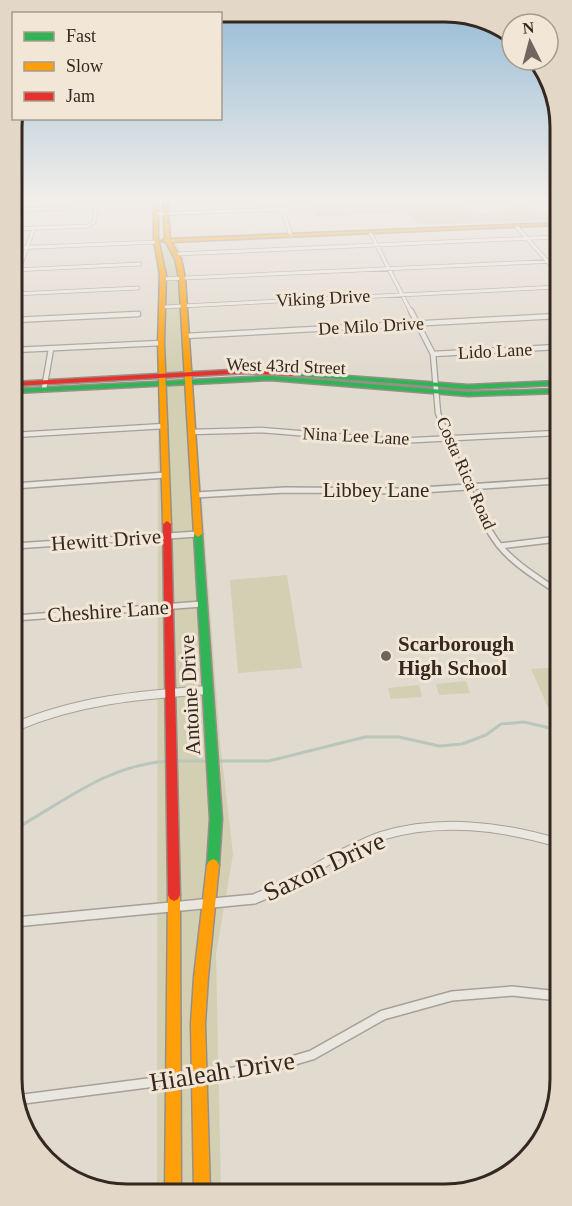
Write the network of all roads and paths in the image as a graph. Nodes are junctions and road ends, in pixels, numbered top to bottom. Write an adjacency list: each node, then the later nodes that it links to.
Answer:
1 (166, 255): 11 (main road, Antoine Drive)
2 (172, 255): 10 (main road, Antoine Drive)
3 (383, 255): 8 (street, Costa Rica Road)
4 (542, 255): 5 (street)
5 (547, 261): 7 (street); 8 (street)
6 (140, 264): 9 (street)
7 (550, 264)
8 (390, 269): 10 (street); 15 (street, Costa Rica Road)
9 (23, 270)
10 (182, 278): 11 (street); 16 (main road, Antoine Drive)
11 (163, 279): 17 (main road, Antoine Drive)
12 (550, 287): 15 (street, Viking Drive)
13 (138, 288): 14 (street)
14 (23, 294)
15 (403, 294): 16 (street, Viking Drive); 21 (street, Costa Rica Road)
16 (183, 306): 17 (street, Viking Drive); 22 (main road, Antoine Drive)
17 (162, 307): 23 (main road, Antoine Drive)
18 (138, 314): 20 (street)
19 (550, 316): 21 (street, De Milo Drive)
20 (23, 320)
21 (418, 324): 22 (street, De Milo Drive); 27 (street, Costa Rica Road)
22 (185, 336): 28 (main road, Antoine Drive)
23 (161, 343): 25 (street); 29 (main road, Antoine Drive)
24 (550, 347): 27 (street, Lido Lane)
25 (51, 349): 26 (street); 32 (street)
26 (23, 350)
27 (433, 354): 33 (street, Costa Rica Road)
28 (188, 378): 29 (main road, West 43rd Street); 33 (main road, West 43rd Street); 37 (main road, Antoine Drive)
29 (164, 379): 32 (main road, West 43rd Street); 36 (main road, Antoine Drive)
30 (550, 383): 33 (main road, West 43rd Street)
31 (23, 385): 32 (main road, West 43rd Street)
32 (44, 386): 34 (main road, West 43rd Street)
33 (437, 388): 35 (main road, West 43rd Street); 40 (street, Costa Rica Road)
34 (23, 390)
35 (550, 391)
36 (165, 426): 39 (street); 41 (main road, Antoine Drive)
37 (191, 432): 40 (street, Nina Lee Lane); 45 (main road, Antoine Drive)
38 (550, 433): 40 (street, Nina Lee Lane)
39 (23, 434)
40 (447, 439): 44 (street, Costa Rica Road)
41 (166, 475): 43 (street); 47 (main road, Antoine Drive)
42 (550, 481): 44 (street, Libbey Lane)
43 (23, 485)
44 (468, 487): 45 (street, Libbey Lane); 50 (street, Costa Rica Road)
45 (195, 495): 46 (main road, Antoine Drive)
46 (198, 534): 47 (street, Hewitt Drive); 52 (main road, Antoine Drive)
47 (167, 536): 49 (street, Hewitt Drive); 53 (main road, Antoine Drive)
48 (550, 540): 50 (street)
49 (23, 545)
50 (500, 546): 51 (street, Costa Rica Road)
51 (550, 586)
52 (202, 604): 53 (street, Cheshire Lane); 55 (main road, Antoine Drive)
53 (169, 606): 54 (street, Cheshire Lane); 56 (main road, Antoine Drive)
54 (22, 617)
55 (207, 690): 56 (street); 59 (main road, Antoine Drive)
56 (169, 693): 57 (street); 60 (main road, Antoine Drive)
57 (22, 723)
58 (549, 840): 59 (street, Saxon Drive)
59 (209, 904): 60 (street, Saxon Drive); 63 (main road, Antoine Drive)
60 (174, 908): 61 (street, Saxon Drive); 64 (main road, Antoine Drive)
61 (22, 921)
62 (549, 995): 63 (street, Hialeah Drive)
63 (200, 1077): 64 (street, Hialeah Drive); 67 (main road, Antoine Drive)
64 (174, 1080): 65 (street, Hialeah Drive); 66 (main road, Antoine Drive)
65 (25, 1099)
66 (173, 1184)
67 (202, 1184)

